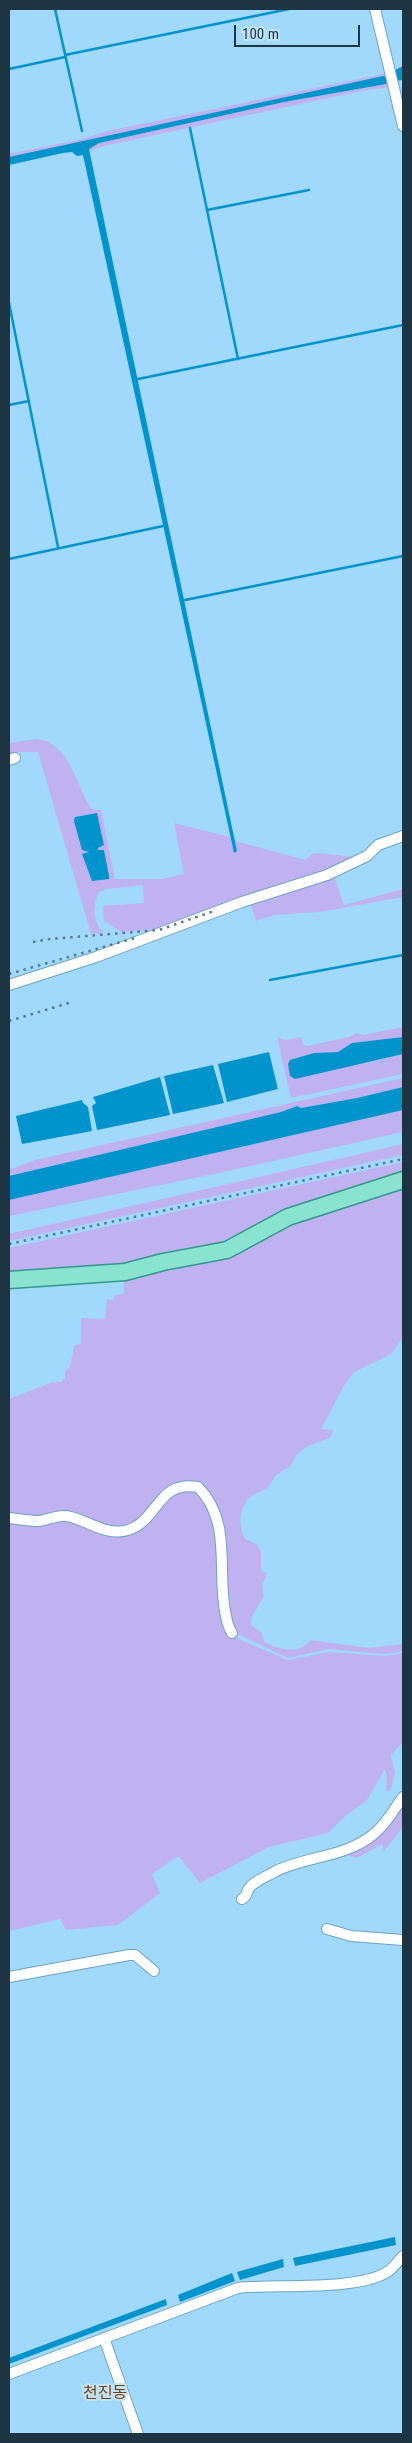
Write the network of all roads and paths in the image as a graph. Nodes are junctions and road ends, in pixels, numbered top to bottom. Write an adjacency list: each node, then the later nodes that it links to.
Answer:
1 (375, 9): 2 (street)
2 (403, 126)
3 (403, 836): 4 (street)
4 (9, 985)
5 (403, 1180): 6 (main road)
6 (9, 1280)
7 (9, 1518): 8 (street)
8 (232, 1633)
9 (403, 1797): 10 (street)
10 (242, 1900)
11 (327, 1929): 12 (street)
12 (403, 1940)
13 (154, 1971): 14 (street)
14 (9, 1977)
15 (403, 2256): 16 (street)
16 (104, 2338): 17 (street); 18 (street)
17 (9, 2374)
18 (138, 2434)

